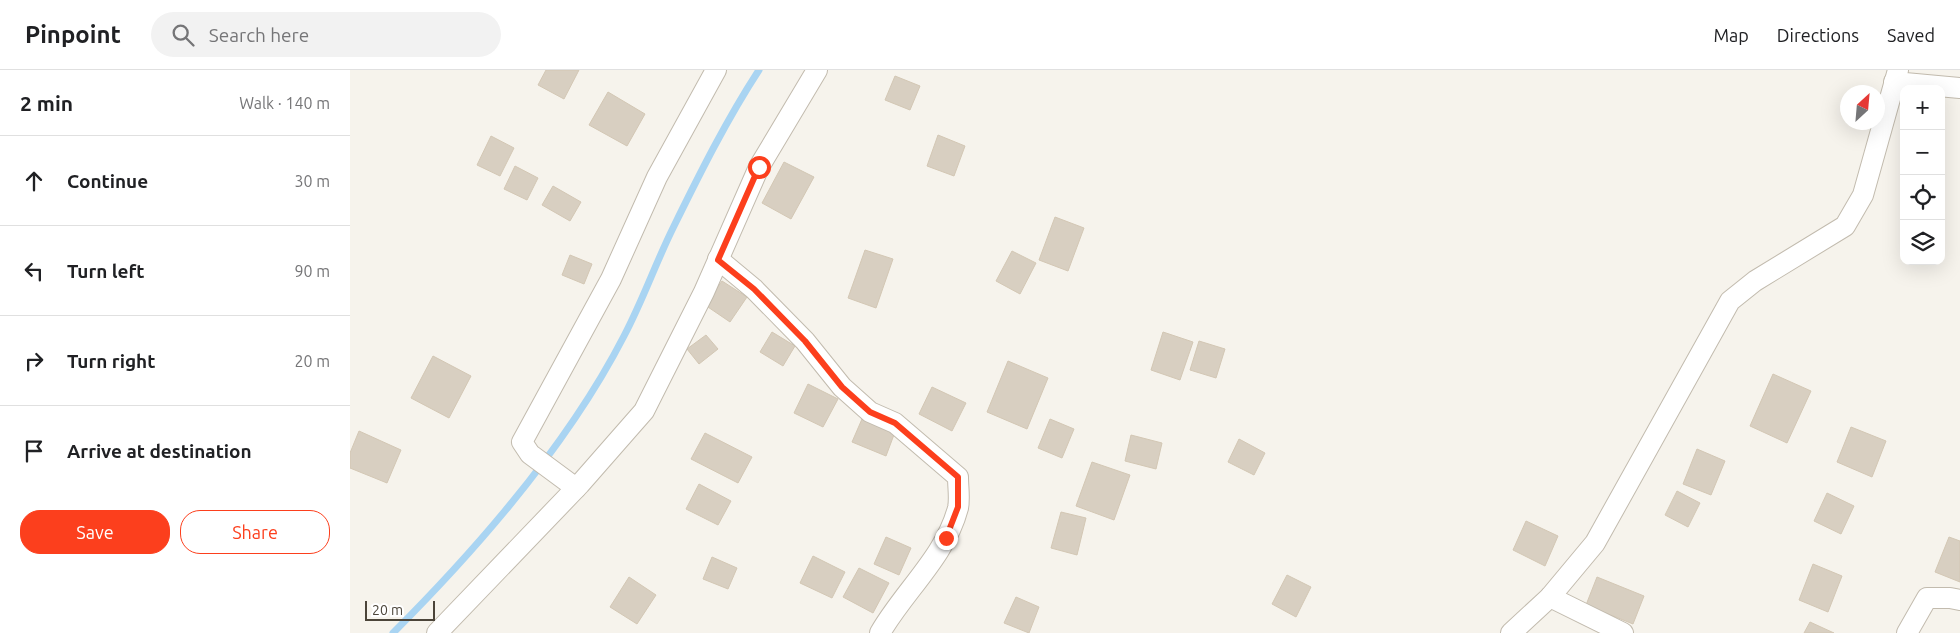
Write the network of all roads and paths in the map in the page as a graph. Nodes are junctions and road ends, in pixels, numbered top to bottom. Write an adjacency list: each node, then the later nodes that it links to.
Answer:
1 (716, 70): 6 (street)
2 (817, 70): 5 (street)
3 (1896, 76): 4 (street); 7 (street)
4 (1960, 88)
5 (718, 260): 6 (street); 10 (street)
6 (569, 484): 9 (street)
7 (1550, 597): 11 (street); 12 (street)
8 (1960, 600): 13 (street)
9 (437, 633)
10 (880, 633)
11 (1511, 633)
12 (1623, 633)
13 (1907, 633)

